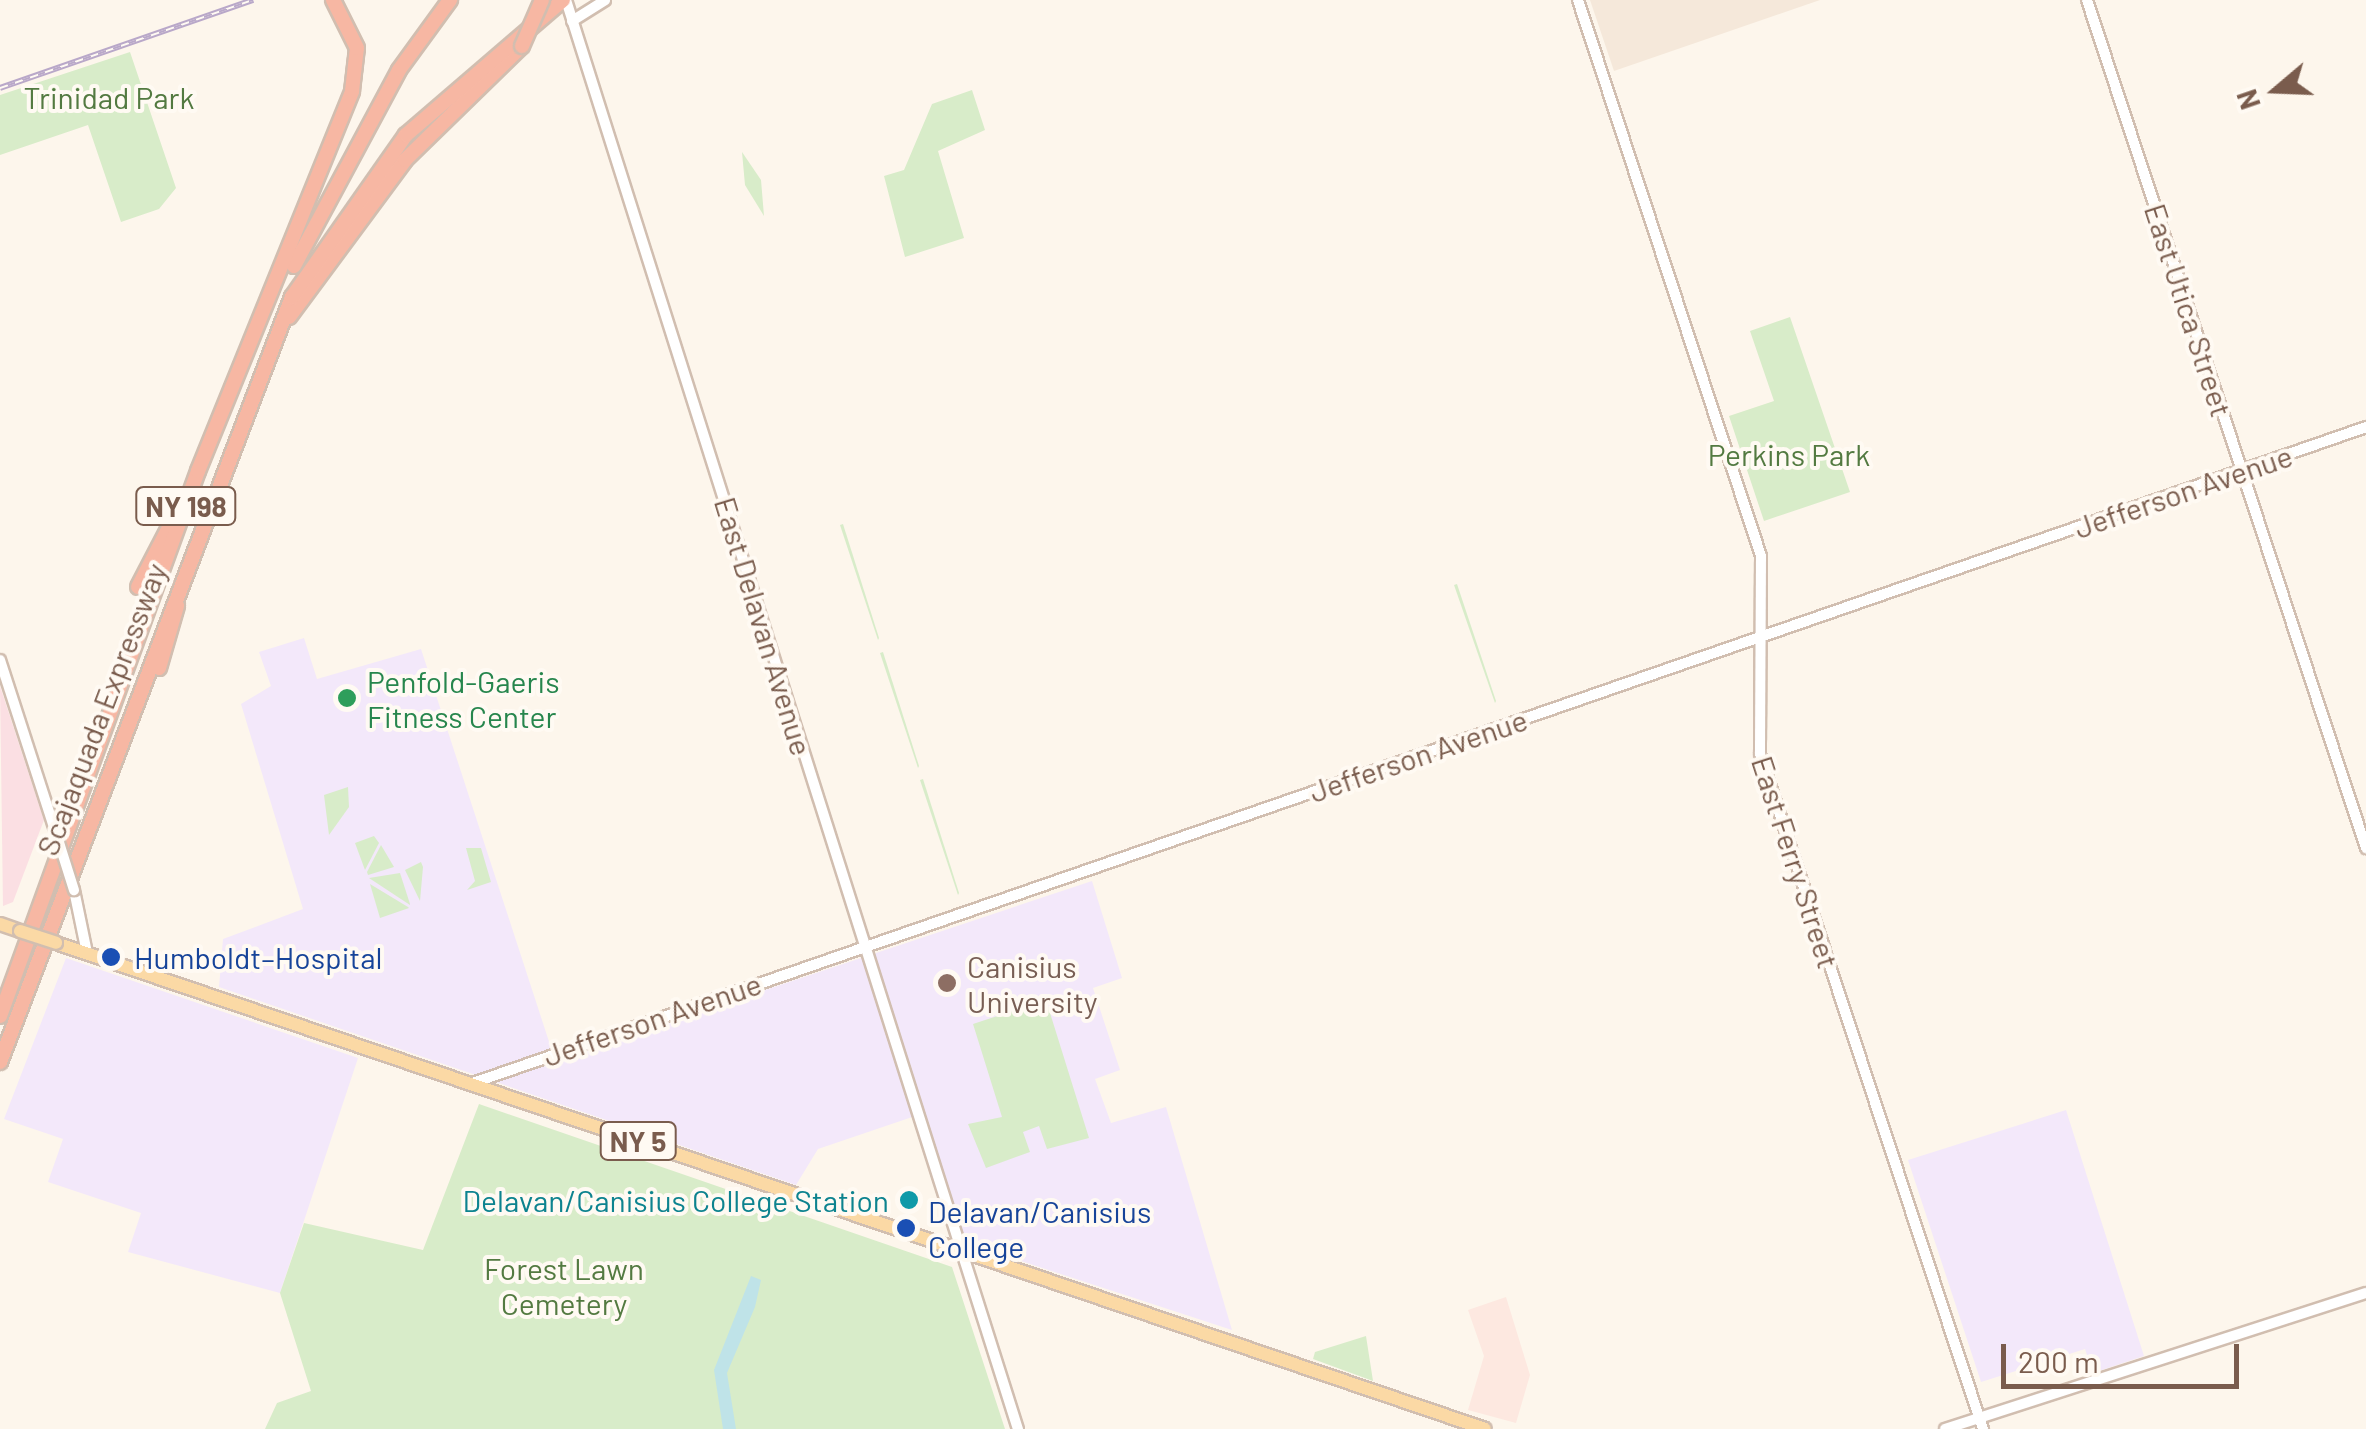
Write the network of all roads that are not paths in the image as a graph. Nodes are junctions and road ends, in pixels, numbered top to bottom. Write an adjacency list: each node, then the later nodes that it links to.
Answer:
1 (334, 0): 8 (highway)
2 (450, 0): 8 (highway)
3 (542, 0): 9 (highway, bridge)
4 (604, 0): 7 (street)
5 (1578, 0): 15 (street, East Ferry Street)
6 (2086, 0): 11 (street, East Utica Street)
7 (568, 9): 9 (highway); 20 (street, East Delavan Avenue)
8 (269, 304): 12 (highway, Scajaquada Expressway / NY 198)
9 (284, 323): 13 (highway, Scajaquada Expressway / NY 198)
10 (2366, 427): 11 (street, Jefferson Avenue)
11 (2242, 470): 15 (street, Jefferson Avenue); 18 (street, East Utica Street)
12 (198, 471): 14 (highway); 22 (highway, Scajaquada Expressway / NY 198)
13 (185, 566): 17 (highway); 23 (highway, Scajaquada Expressway / NY 198)
14 (138, 587)
15 (1761, 637): 20 (street, Jefferson Avenue); 27 (street, East Ferry Street)
16 (0, 660): 21 (street, bridge)
17 (160, 668)
18 (2366, 848)
19 (0, 924): 21 (main road, NY 5, bridge)
20 (865, 947): 24 (street, Jefferson Avenue); 25 (street, East Delavan Avenue)
21 (87, 953): 24 (main road, NY 5)
22 (0, 1016)
23 (0, 1062)
24 (470, 1084): 25 (main road, NY 5)
25 (960, 1252): 28 (street, East Delavan Avenue); 29 (main road, NY 5)
26 (2366, 1293): 27 (street)
27 (1981, 1423): 30 (street)
28 (1018, 1429)
29 (1485, 1429)
30 (1944, 1429)

